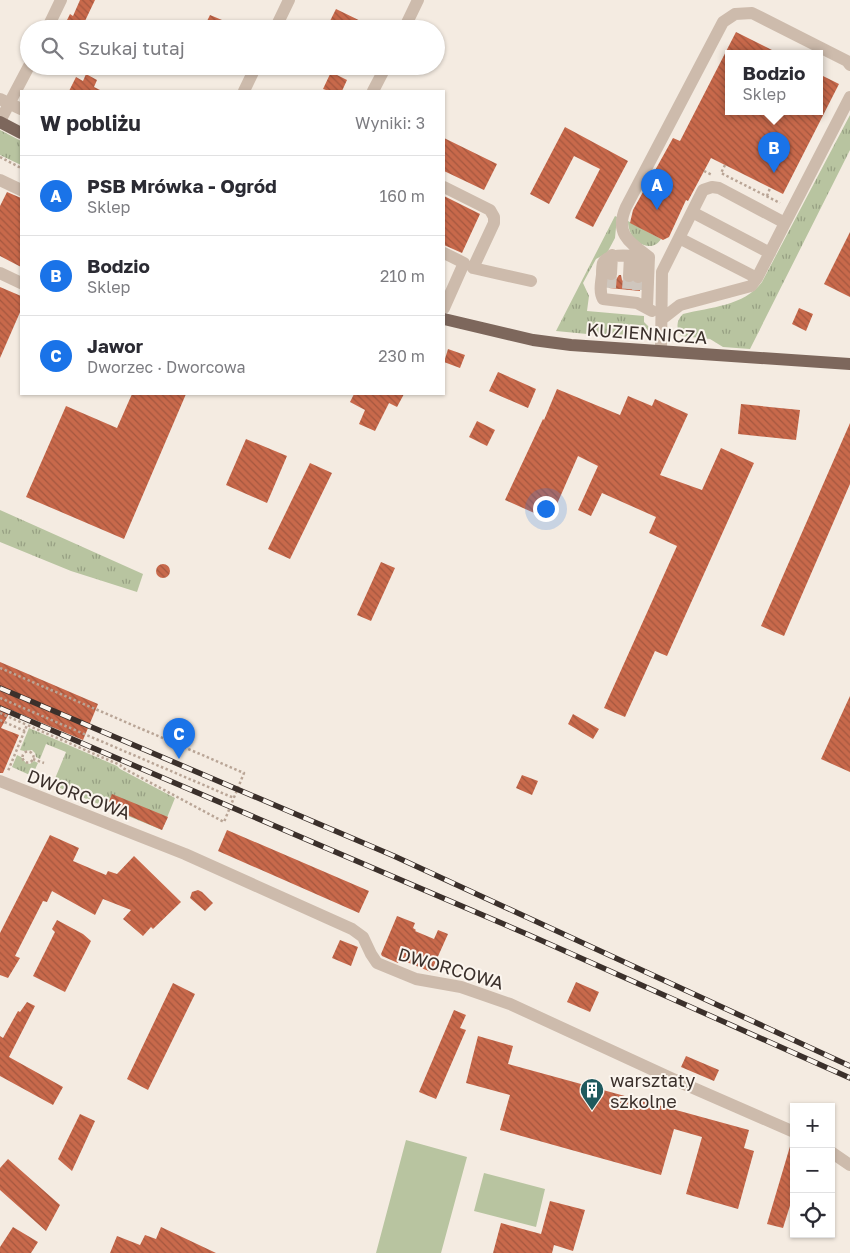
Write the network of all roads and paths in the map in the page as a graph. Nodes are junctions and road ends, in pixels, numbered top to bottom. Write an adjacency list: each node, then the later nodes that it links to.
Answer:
1 (61, 0): 4 (street)
2 (289, 0): 5 (street)
3 (418, 0): 6 (street)
4 (51, 20)
5 (279, 20)
6 (408, 20)
7 (850, 65): 34 (street)
8 (25, 75): 14 (street)
9 (252, 75): 11 (street)
10 (382, 75): 12 (street)
11 (244, 90)
12 (374, 90)
13 (850, 97): 29 (street)
14 (11, 104): 15 (street)
15 (0, 122): 16 (main road)
16 (20, 132)
17 (0, 157): 19 (path)
18 (726, 165): 26 (path)
19 (20, 167)
20 (704, 171): 21 (path)
21 (714, 176)
22 (0, 180): 25 (street)
23 (445, 188): 35 (street)
24 (770, 188): 26 (path)
25 (20, 190)
26 (766, 196): 27 (path)
27 (780, 203)
28 (692, 212): 29 (street); 30 (street); 31 (street)
29 (785, 223): 31 (street)
30 (679, 238): 36 (street); 40 (street)
31 (770, 253): 40 (street)
32 (445, 254): 35 (street)
33 (612, 255): 34 (street); 38 (street); 43 (street)
34 (640, 257): 36 (street); 39 (street); 43 (street)
35 (468, 265): 41 (street); 44 (street)
36 (662, 272): 46 (street)
37 (0, 273): 42 (street)
38 (611, 274)
39 (634, 276)
40 (757, 278): 46 (street)
41 (531, 281)
42 (20, 283)
43 (635, 298): 46 (street)
44 (445, 306)
45 (445, 319): 47 (main road, KUZIENNICZA)
46 (662, 319): 47 (street)
47 (661, 350): 48 (main road, KUZIENNICZA)
48 (850, 364)
49 (0, 668): 60 (path)
50 (0, 698): 60 (path)
51 (0, 714): 53 (path)
52 (0, 720): 54 (path)
53 (27, 725): 54 (path); 60 (path)
54 (25, 730): 55 (path)
55 (16, 752): 56 (path); 59 (path)
56 (23, 755): 57 (path); 57 (path)
57 (33, 759): 58 (path)
58 (44, 763)
59 (4, 776): 61 (street, DWORCOWA)
60 (234, 798)
61 (790, 1130)
62 (835, 1155): 63 (street)
63 (850, 1165)

